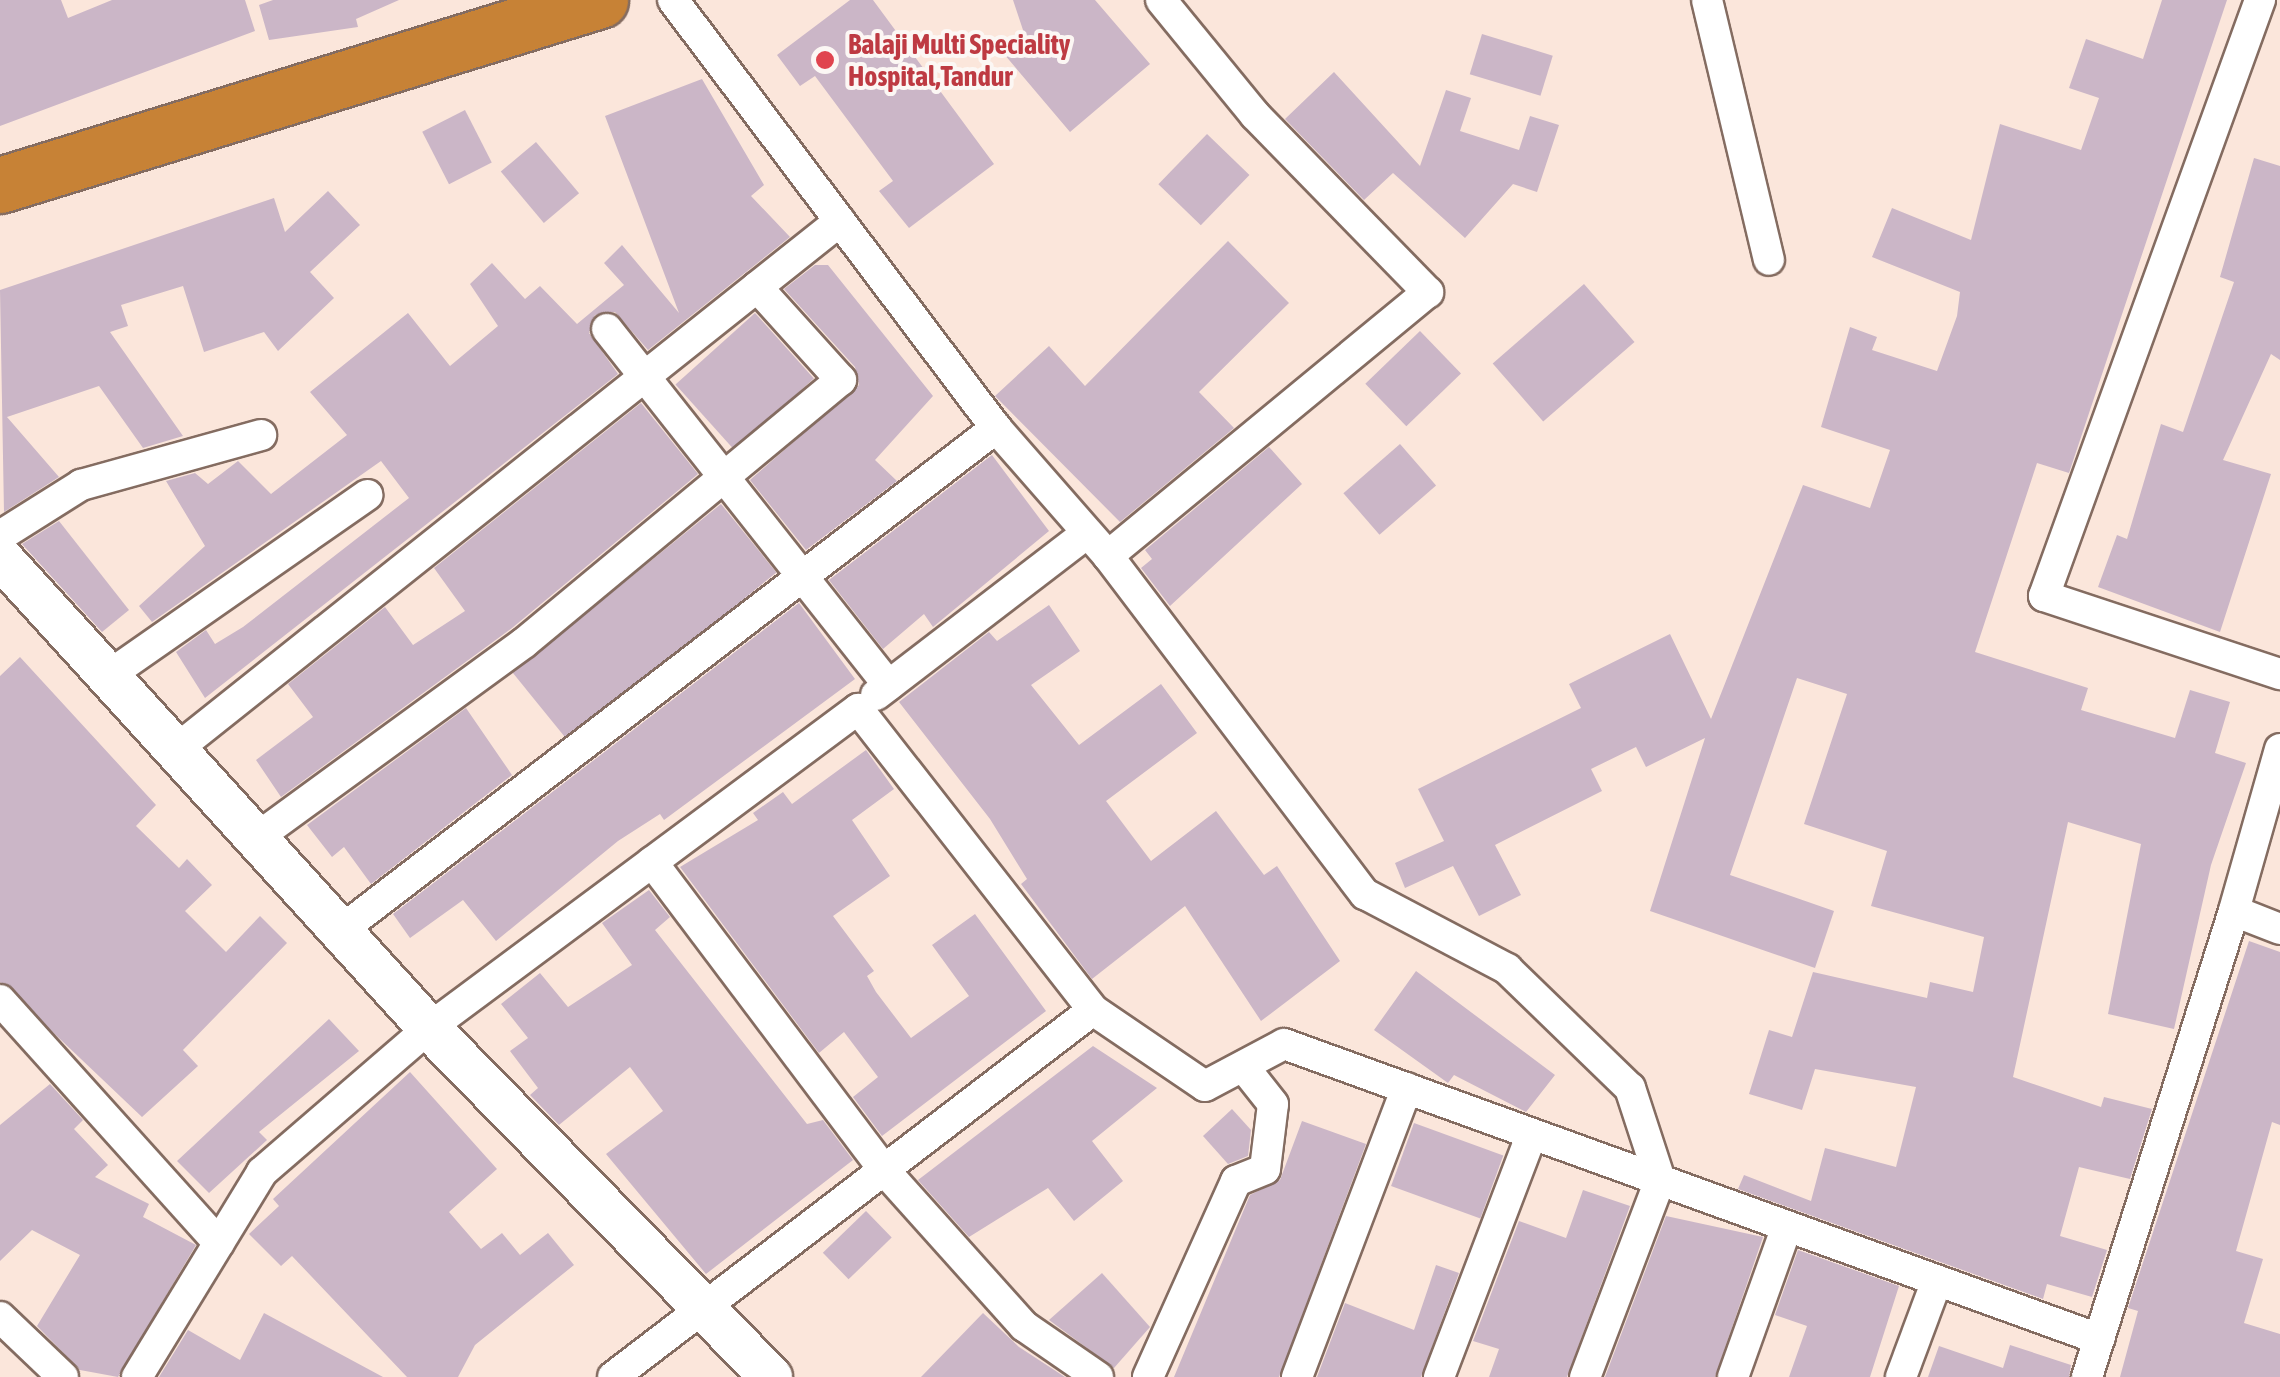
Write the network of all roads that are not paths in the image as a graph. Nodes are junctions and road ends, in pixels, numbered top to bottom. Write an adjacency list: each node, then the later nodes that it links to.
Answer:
1 (600, 0): 6 (highway)
2 (673, 0): 7 (street)
3 (1161, 0): 18 (street)
4 (1708, 0): 8 (street)
5 (2260, 0): 21 (street)
6 (0, 184)
7 (840, 221): 9 (street); 12 (street)
8 (1769, 260)
9 (758, 287): 11 (street); 14 (street)
10 (608, 329): 11 (street)
11 (648, 380): 14 (street); 26 (street)
12 (996, 428): 17 (street); 20 (street)
13 (261, 436): 16 (street)
14 (726, 481): 20 (street); 27 (street)
15 (367, 495): 22 (street)
16 (0, 536)
17 (1084, 536): 18 (street); 23 (street)
18 (1108, 556): 39 (street)
19 (0, 557): 22 (street)
20 (800, 574): 23 (street); 31 (street)
21 (2280, 674)
22 (105, 678): 26 (street)
23 (888, 685): 24 (street)
24 (858, 708): 28 (street); 33 (street)
25 (2280, 750): 29 (street)
26 (174, 752): 27 (street)
27 (254, 840): 31 (street)
28 (652, 862): 34 (street); 38 (street)
29 (2234, 911): 30 (street); 45 (street)
30 (2280, 929)
31 (340, 932): 34 (street)
32 (0, 1000): 41 (street)
33 (1093, 1010): 35 (street); 38 (street)
34 (429, 1028): 41 (street); 43 (street)
35 (1243, 1066): 36 (street); 51 (street)
36 (1407, 1088): 37 (street); 52 (street)
37 (1532, 1134): 39 (street); 53 (street)
38 (884, 1170): 43 (street); 50 (street)
39 (1660, 1180): 40 (street); 54 (street)
40 (1787, 1226): 42 (street); 55 (street)
41 (219, 1243): 47 (street)
42 (1937, 1280): 45 (street); 56 (street)
43 (700, 1312): 48 (street); 49 (street)
44 (0, 1317): 46 (street)
45 (2099, 1339): 57 (street)
46 (63, 1377)
47 (137, 1377)
48 (613, 1377)
49 (771, 1377)
50 (1098, 1377)
51 (1148, 1377)
52 (1296, 1377)
53 (1440, 1377)
54 (1584, 1377)
55 (1734, 1377)
56 (1902, 1377)
57 (2087, 1377)

